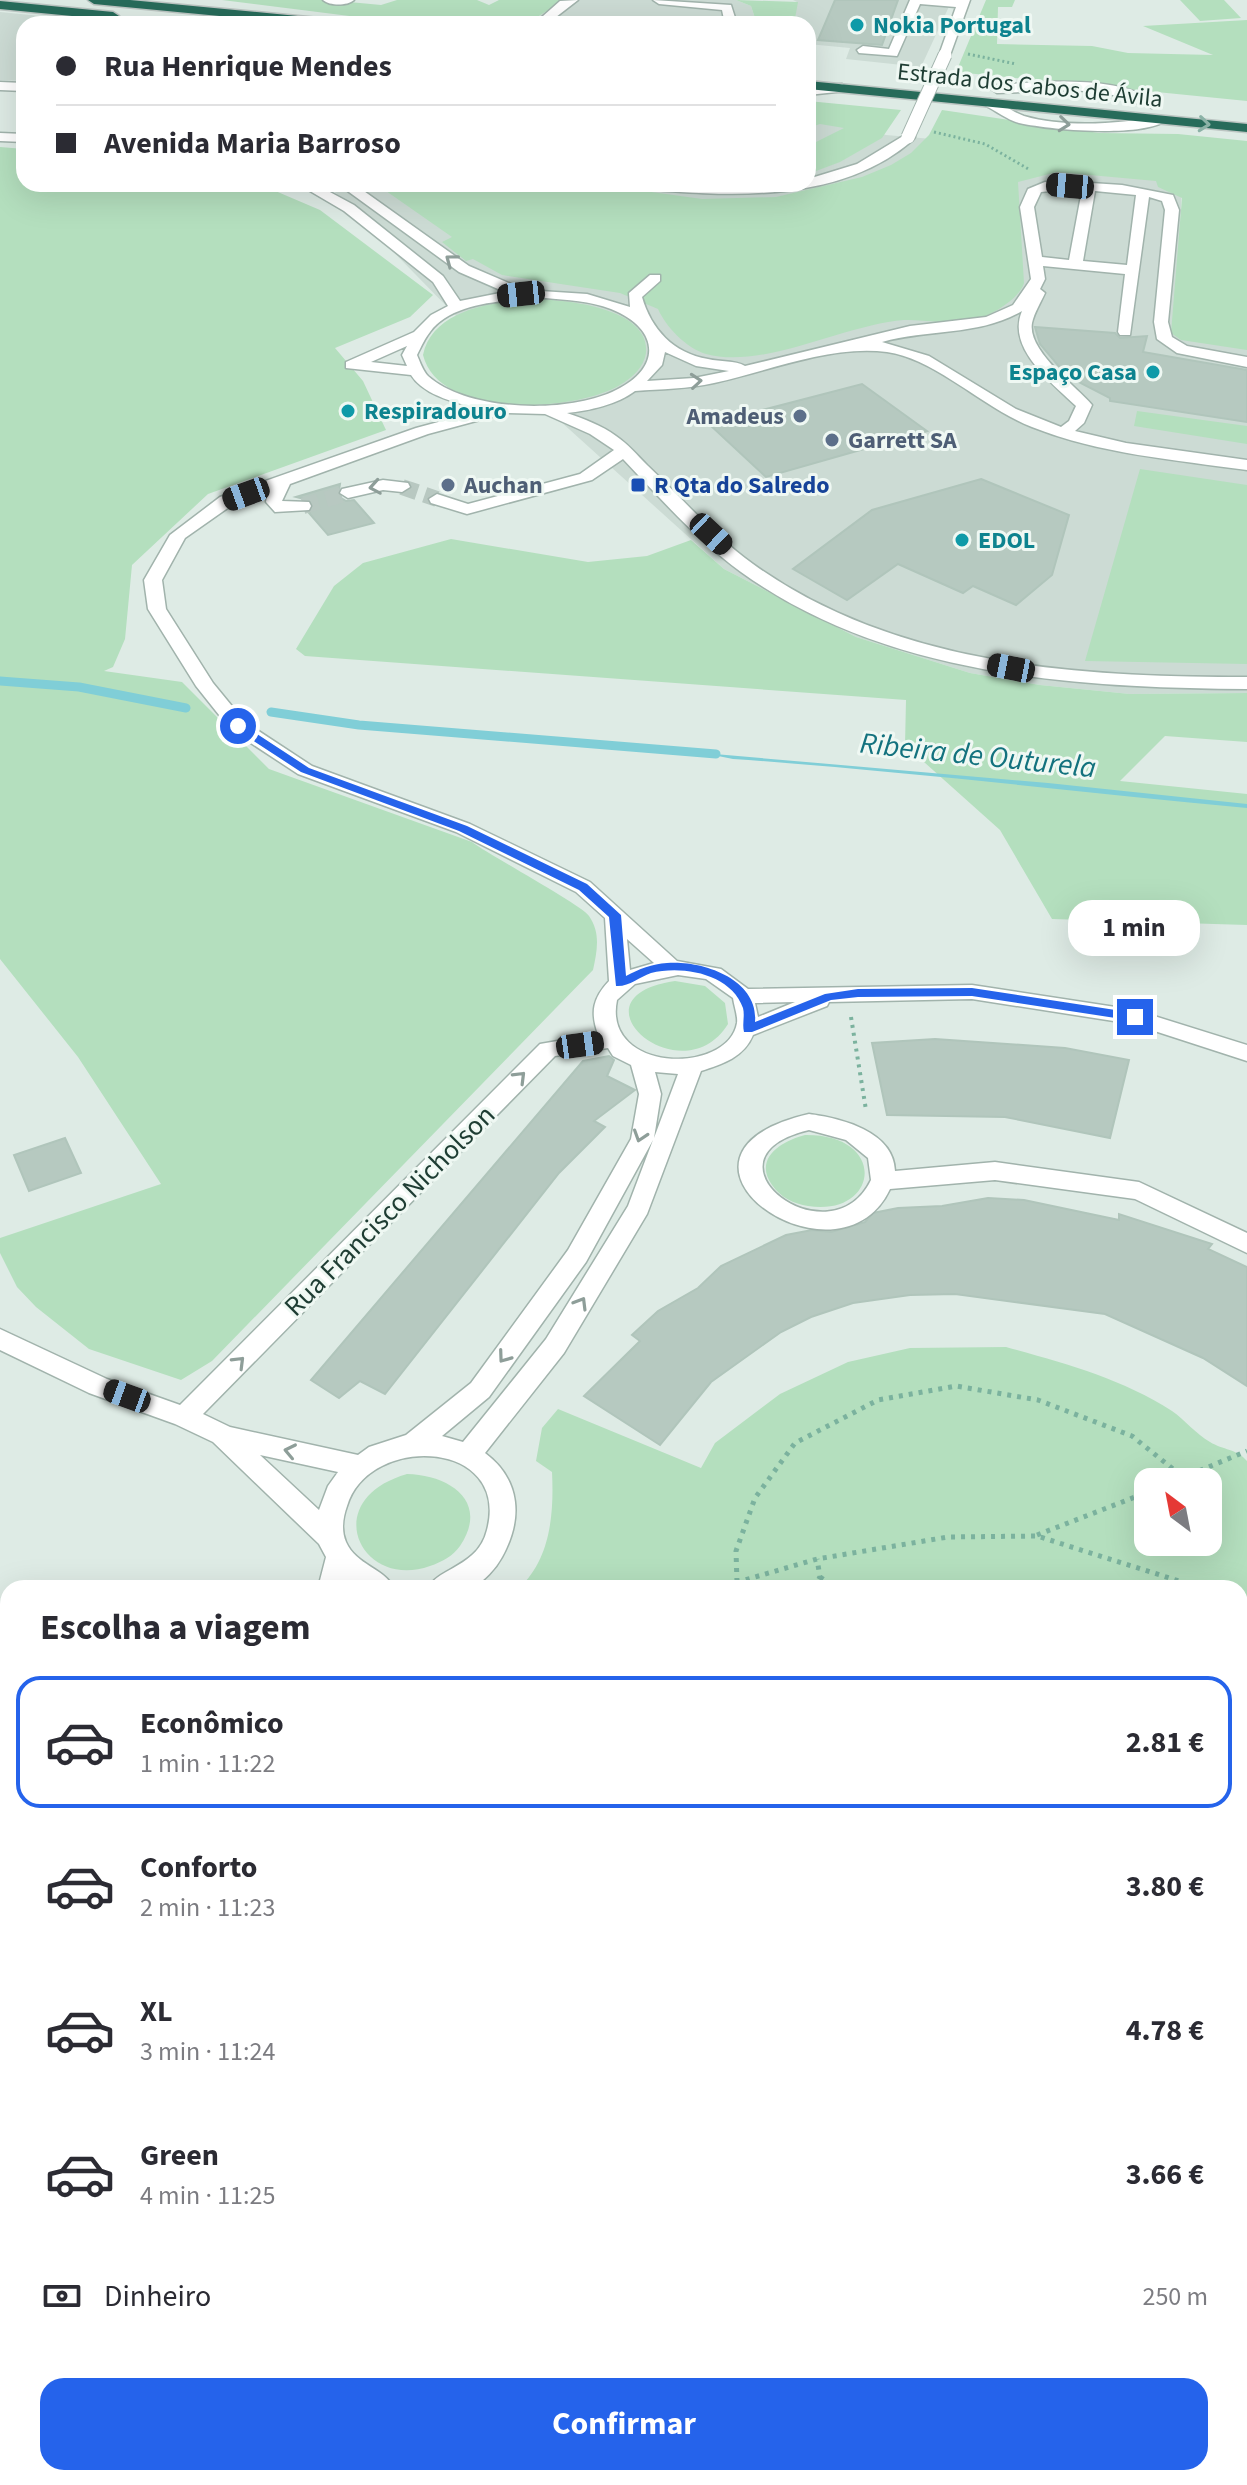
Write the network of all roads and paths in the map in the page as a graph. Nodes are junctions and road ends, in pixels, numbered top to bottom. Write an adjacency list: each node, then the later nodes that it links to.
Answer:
1 (94, 0): 12 (highway)
2 (211, 0): 13 (highway)
3 (329, 0): 4 (street)
4 (348, 0)
5 (572, 0): 14 (street)
6 (659, 0): 9 (street)
7 (917, 0): 8 (street); 15 (street)
8 (964, 2): 25 (street, bridge)
9 (723, 3)
10 (0, 5): 11 (highway)
11 (111, 16)
12 (257, 16)
13 (291, 16)
14 (549, 16)
15 (863, 50)
16 (963, 53): 17 (path)
17 (1016, 63)
18 (816, 72): 22 (highway, Estrada dos Cabos de Ávila)
19 (816, 88): 20 (street)
20 (842, 88): 21 (highway, Estrada dos Cabos de Ávila)
21 (990, 103): 23 (street, one-way to 23)
22 (1234, 112)
23 (1161, 120): 24 (highway, Estrada dos Cabos de Ávila, one-way to 24)
24 (1247, 128)
25 (911, 133): 26 (street); 27 (path)
26 (816, 180)
27 (1052, 185): 28 (street); 32 (street)
28 (1089, 188): 31 (street); 33 (street)
29 (320, 192): 38 (street)
30 (356, 192): 37 (street, one-way to 30)
31 (1143, 193): 34 (street); 44 (street)
32 (1037, 261): 33 (street); 36 (street)
33 (1075, 265): 34 (street)
34 (1133, 270): 40 (street)
35 (655, 278): 39 (street)
36 (1038, 279): 43 (street); 53 (street)
37 (521, 294): 38 (street); 39 (street)
38 (457, 308): 41 (street)
39 (641, 321): 42 (street)
40 (1125, 332)
41 (417, 336): 46 (street); 46 (street)
42 (657, 342): 45 (street); 47 (street)
43 (842, 349): 45 (street); 53 (street)
44 (1247, 362)
45 (756, 369): 47 (street, one-way to 45)
46 (416, 371): 48 (street)
47 (634, 386): 49 (street)
48 (434, 402): 50 (street); 52 (street)
49 (597, 403): 51 (street); 54 (street)
50 (500, 410): 51 (street); 52 (street)
51 (550, 411): 54 (street)
52 (422, 431): 56 (street)
53 (1063, 433): 55 (street)
54 (617, 445): 59 (street); 61 (street)
55 (1247, 465)
56 (283, 481): 60 (street); 62 (street)
57 (402, 487): 58 (street, one-way to 58)
58 (348, 493)
59 (437, 499)
60 (303, 506)
61 (1247, 683)
62 (615, 915): 63 (street); 64 (street)
63 (670, 966): 64 (street); 65 (street)
64 (620, 983): 68 (street)
65 (743, 996): 66 (street); 67 (street)
66 (838, 996): 67 (street); 69 (street); 72 (path)
67 (748, 1029): 71 (street)
68 (611, 1040): 70 (street); 76 (street, Rua Francisco Nicholson, one-way to 68)
69 (1247, 1053)
70 (641, 1061): 71 (street); 78 (street, one-way to 78)
71 (692, 1066): 80 (street, one-way to 71)
72 (872, 1146): 73 (street); 73 (street)
73 (883, 1181): 74 (street)
74 (1247, 1244)
75 (0, 1339): 76 (street)
76 (184, 1417): 77 (street)
77 (222, 1435): 81 (street, one-way to 77); 86 (street)
78 (413, 1445): 80 (street); 81 (street)
79 (1247, 1451): 83 (path)
80 (468, 1455): 91 (street)
81 (359, 1466): 86 (street)
82 (1172, 1468): 92 (path)
83 (1205, 1468)
84 (1134, 1498): 85 (path)
85 (1037, 1536): 87 (path); 96 (path)
86 (334, 1547): 89 (street); 90 (street)
87 (817, 1559): 88 (path); 93 (path)
88 (820, 1577): 94 (path); 95 (path)
89 (332, 1580)
90 (360, 1580)
91 (463, 1580)
92 (737, 1580)
93 (744, 1580)
94 (818, 1580)
95 (824, 1580)
96 (1176, 1580)

